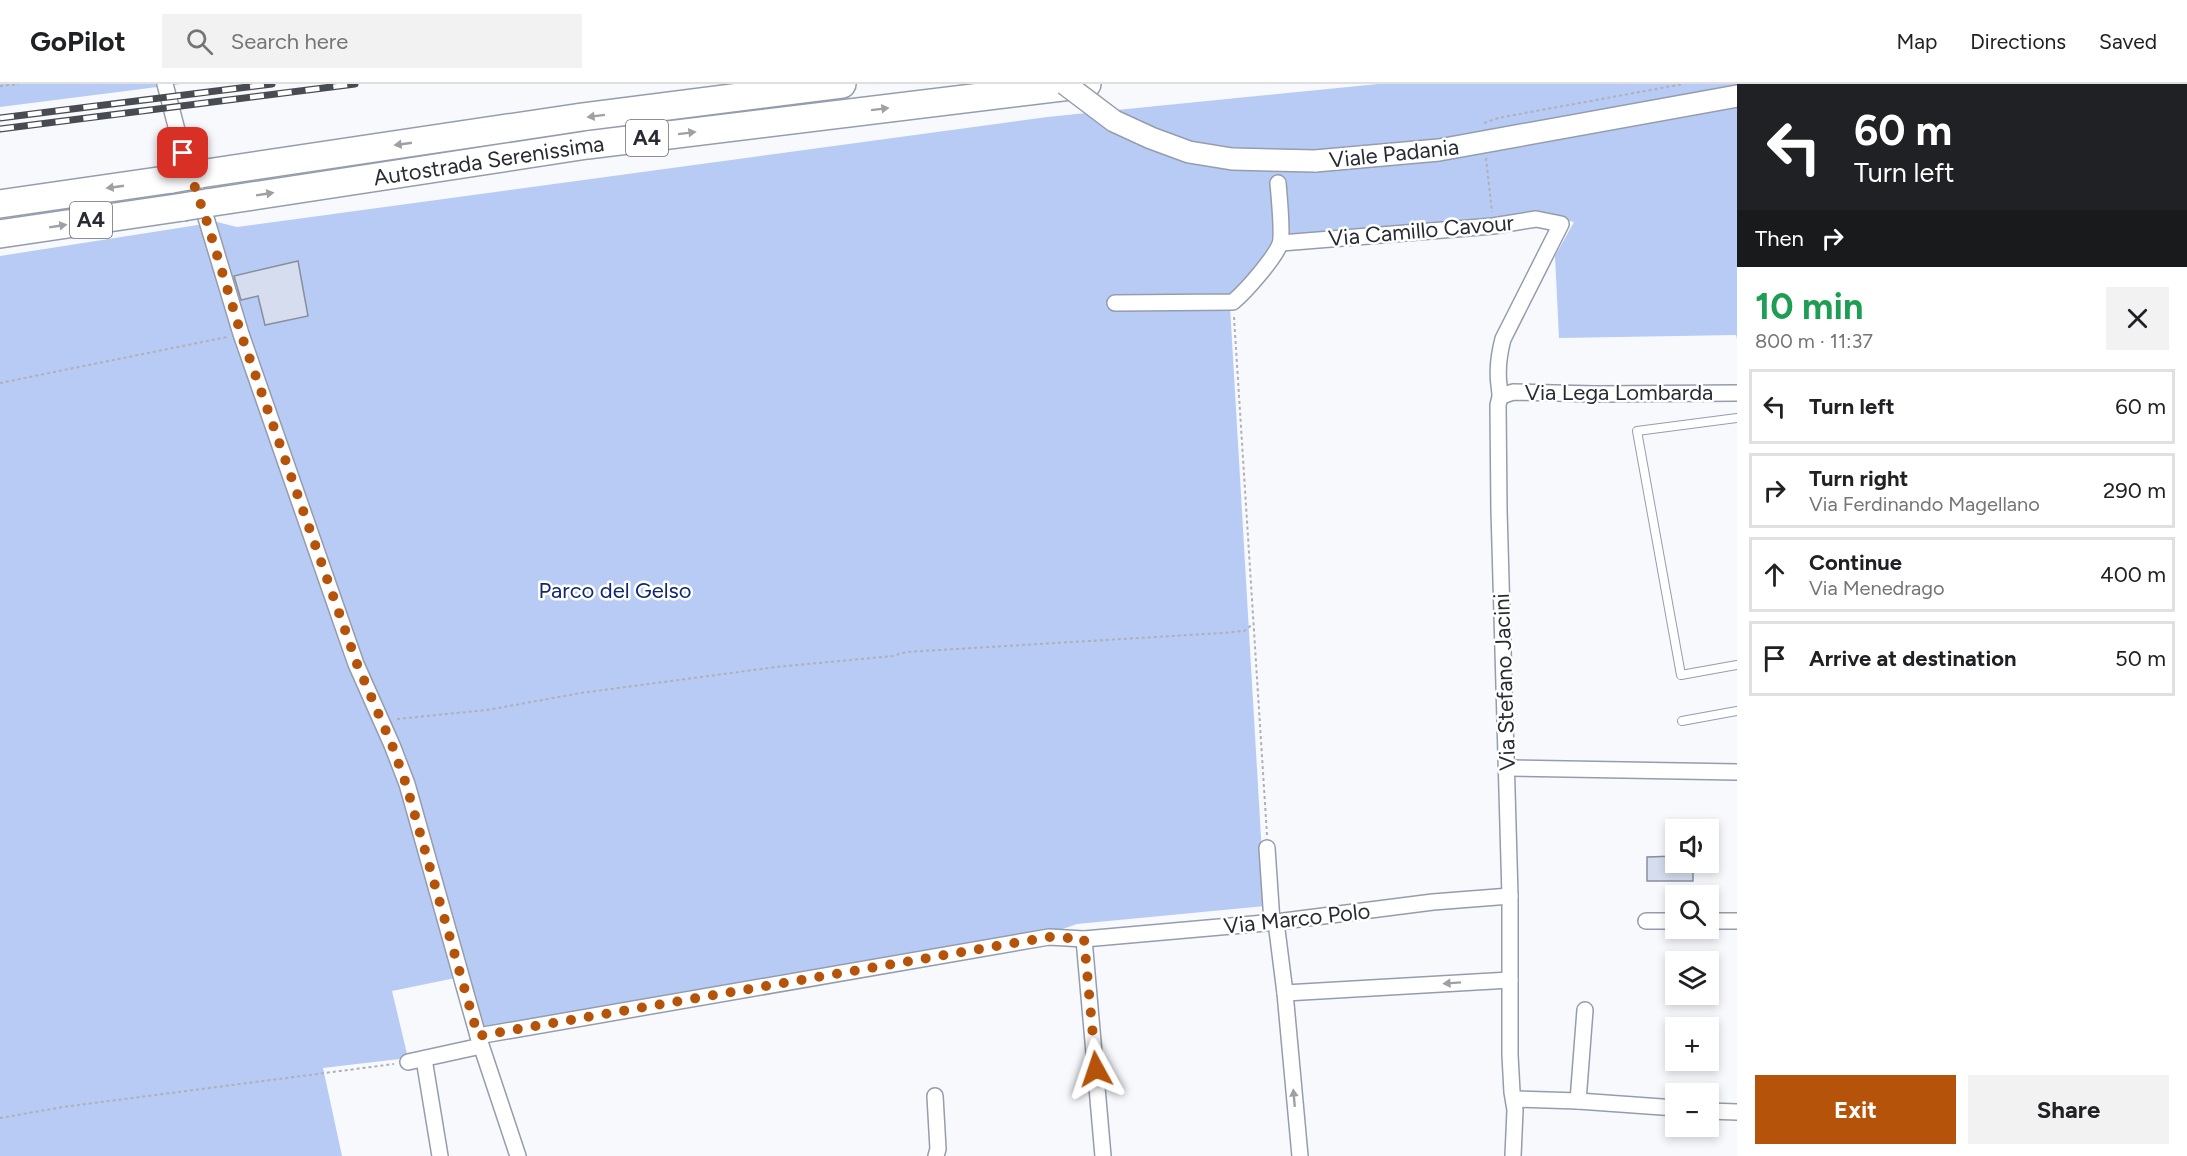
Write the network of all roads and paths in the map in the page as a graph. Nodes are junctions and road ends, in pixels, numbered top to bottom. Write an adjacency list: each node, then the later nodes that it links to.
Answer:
1 (19, 84): 7 (path)
2 (165, 84): 19 (street)
3 (842, 84): 12 (highway, Autostrada Serenissima / A4, one-way to 12, bridge)
4 (1065, 84): 8 (street, Viale Padania, bridge)
5 (1087, 84): 15 (highway, Autostrada Serenissima / A4, one-way to 5)
6 (1683, 84): 9 (path)
7 (0, 86)
8 (1737, 96)
9 (1483, 129)
10 (1486, 158): 14 (path)
11 (1278, 183): 16 (street)
12 (0, 204)
13 (1561, 224): 14 (street, Via Camillo Cavour); 22 (street, Via Stefano Jacini)
14 (1493, 226): 16 (street, Via Camillo Cavour)
15 (0, 234)
16 (1281, 243): 17 (street)
17 (1233, 302): 18 (street); 24 (path)
18 (1115, 303)
19 (241, 334): 20 (path); 28 (street)
20 (0, 383)
21 (1737, 393): 22 (street, Via Lega Lombarda)
22 (1502, 396): 29 (street, Via Stefano Jacini)
23 (1737, 418): 25 (lane)
24 (1253, 624): 28 (path); 31 (path)
25 (1737, 665)
26 (1737, 711): 27 (lane)
27 (1682, 721)
28 (382, 723): 42 (street)
29 (1507, 768): 30 (street); 32 (street, Via Stefano Jacini)
30 (1737, 772)
31 (1267, 848): 37 (street)
32 (1510, 896): 37 (street, Via Marco Polo); 39 (street, Via Stefano Jacini)
33 (1646, 921): 34 (street)
34 (1665, 921)
35 (1719, 921): 36 (street)
36 (1737, 921)
37 (1274, 922): 38 (street, Via Marco Polo); 40 (street)
38 (1084, 939): 42 (street, Via Marco Polo); 55 (street)
39 (1510, 980): 40 (street, one-way to 40); 46 (street, Via Stefano Jacini)
40 (1285, 993): 56 (street, one-way to 40)
41 (1585, 1010): 47 (street)
42 (480, 1041): 43 (street, Via Marco Polo); 53 (street)
43 (424, 1059): 44 (street, Via Marco Polo); 52 (street)
44 (408, 1062): 51 (path)
45 (935, 1096): 54 (street)
46 (1514, 1099): 47 (street); 57 (street, Via Stefano Jacini)
47 (1578, 1101): 48 (street)
48 (1665, 1107)
49 (1719, 1111): 50 (street)
50 (1737, 1112)
51 (0, 1118)
52 (440, 1156)
53 (518, 1156)
54 (936, 1156)
55 (1103, 1156)
56 (1300, 1156)
57 (1513, 1156)

